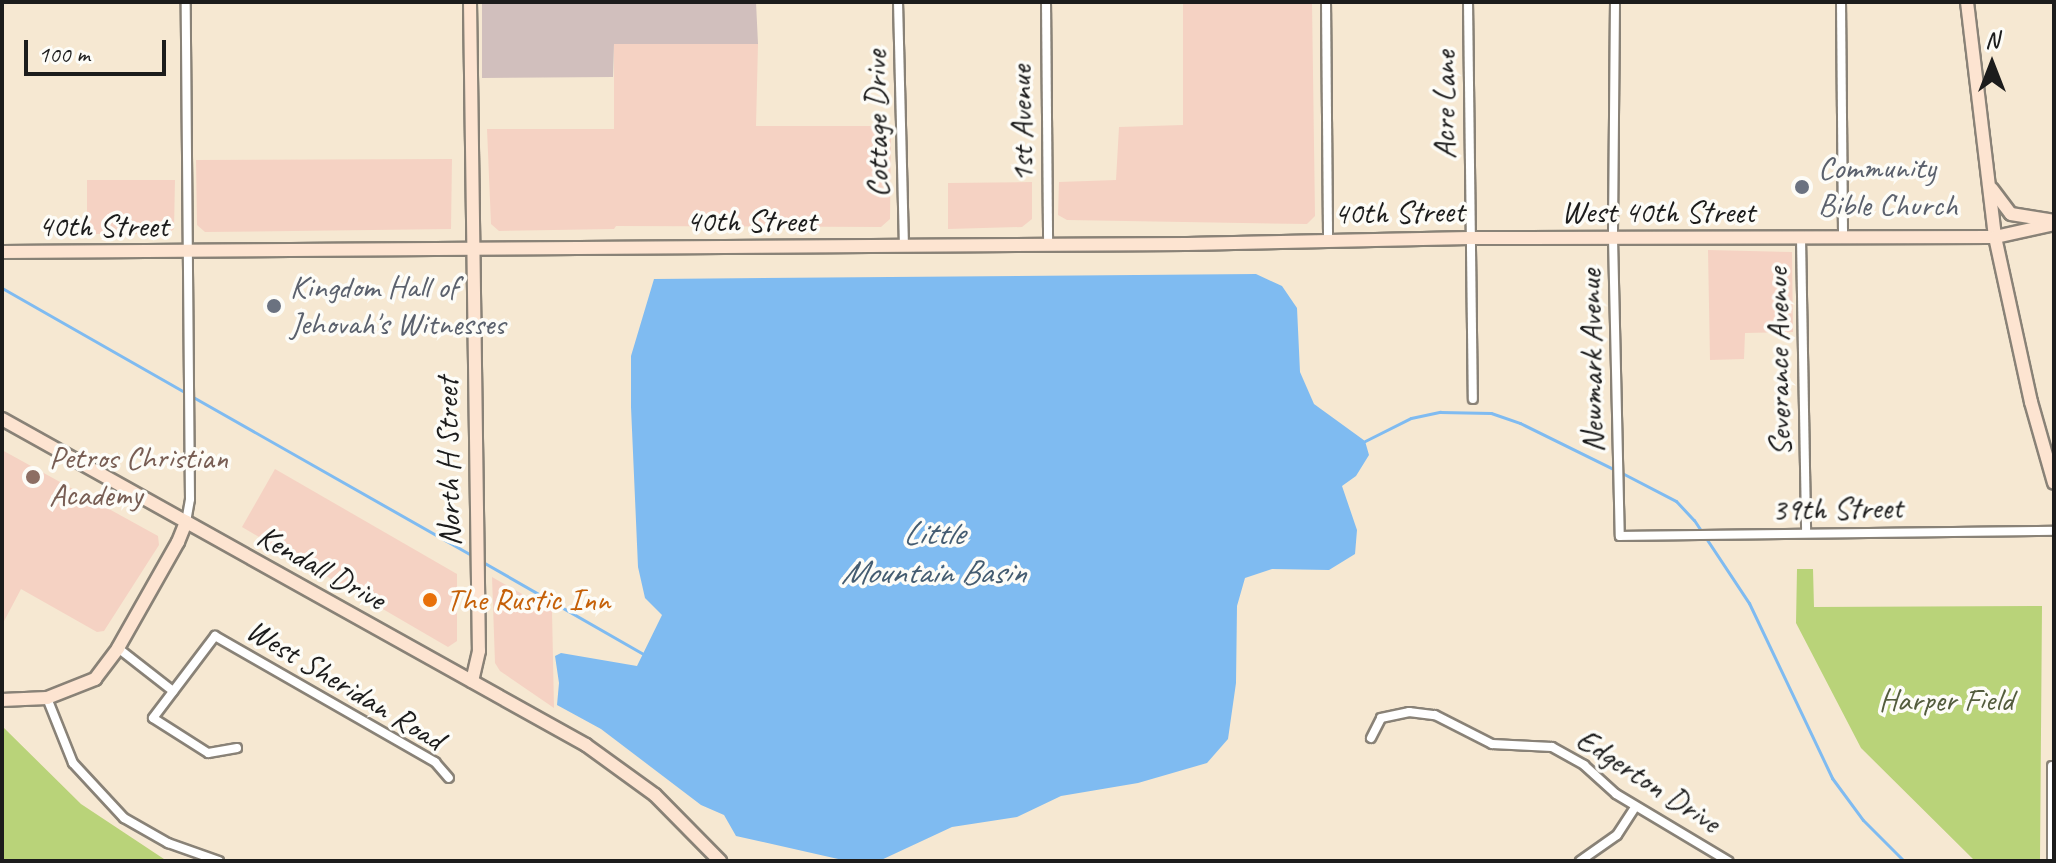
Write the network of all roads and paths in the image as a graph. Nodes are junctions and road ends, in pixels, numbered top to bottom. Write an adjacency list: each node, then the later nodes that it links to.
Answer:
1 (186, 2): 22 (street)
2 (470, 2): 21 (main road, North H Street)
3 (898, 2): 20 (street, Cottage Drive)
4 (1046, 2): 19 (street, 1st Avenue)
5 (1326, 2): 18 (street)
6 (1468, 2): 13 (street, Acre Lane)
7 (1615, 2): 15 (street, Newmark Avenue)
8 (1841, 2): 17 (street)
9 (1967, 2): 10 (main road)
10 (1986, 179): 11 (main road); 12 (main road)
11 (2054, 222): 12 (main road, West 40th Street)
12 (1995, 237): 17 (main road, West 40th Street); 26 (main road)
13 (1469, 238): 14 (main road, 40th Street); 18 (main road, 40th Street); 24 (street, Acre Lane)
14 (1501, 238): 15 (main road, West 40th Street)
15 (1613, 238): 16 (main road, West 40th Street); 30 (street, Newmark Avenue)
16 (1801, 238): 17 (main road, West 40th Street); 29 (street, Severance Avenue)
17 (1843, 238)
18 (1328, 239): 19 (main road, 40th Street)
19 (1048, 245): 20 (main road, 40th Street)
20 (904, 246): 21 (main road, 40th Street)
21 (472, 249): 22 (main road, 40th Street); 32 (main road, North H Street)
22 (188, 251): 23 (main road, 40th Street); 27 (street)
23 (2, 252)
24 (1473, 399)
25 (2, 419): 27 (main road, Kendall Drive)
26 (2054, 483)
27 (186, 522): 31 (main road); 32 (main road, Kendall Drive)
28 (2054, 531): 29 (street, 39th Street)
29 (1806, 533): 30 (street, 39th Street)
30 (1620, 536)
31 (118, 648): 33 (street); 34 (main road)
32 (472, 681): 42 (main road, Kendall Drive)
33 (173, 691): 37 (street); 39 (street, West Sheridan Road)
34 (47, 698): 35 (main road); 41 (street)
35 (2, 700)
36 (1371, 738): 40 (street, Edgerton Drive)
37 (237, 748)
38 (2052, 766): 45 (street)
39 (449, 778)
40 (1635, 807): 43 (street); 44 (street, Edgerton Drive)
41 (219, 861)
42 (720, 861)
43 (1580, 861)
44 (1728, 861)
45 (2052, 861)

